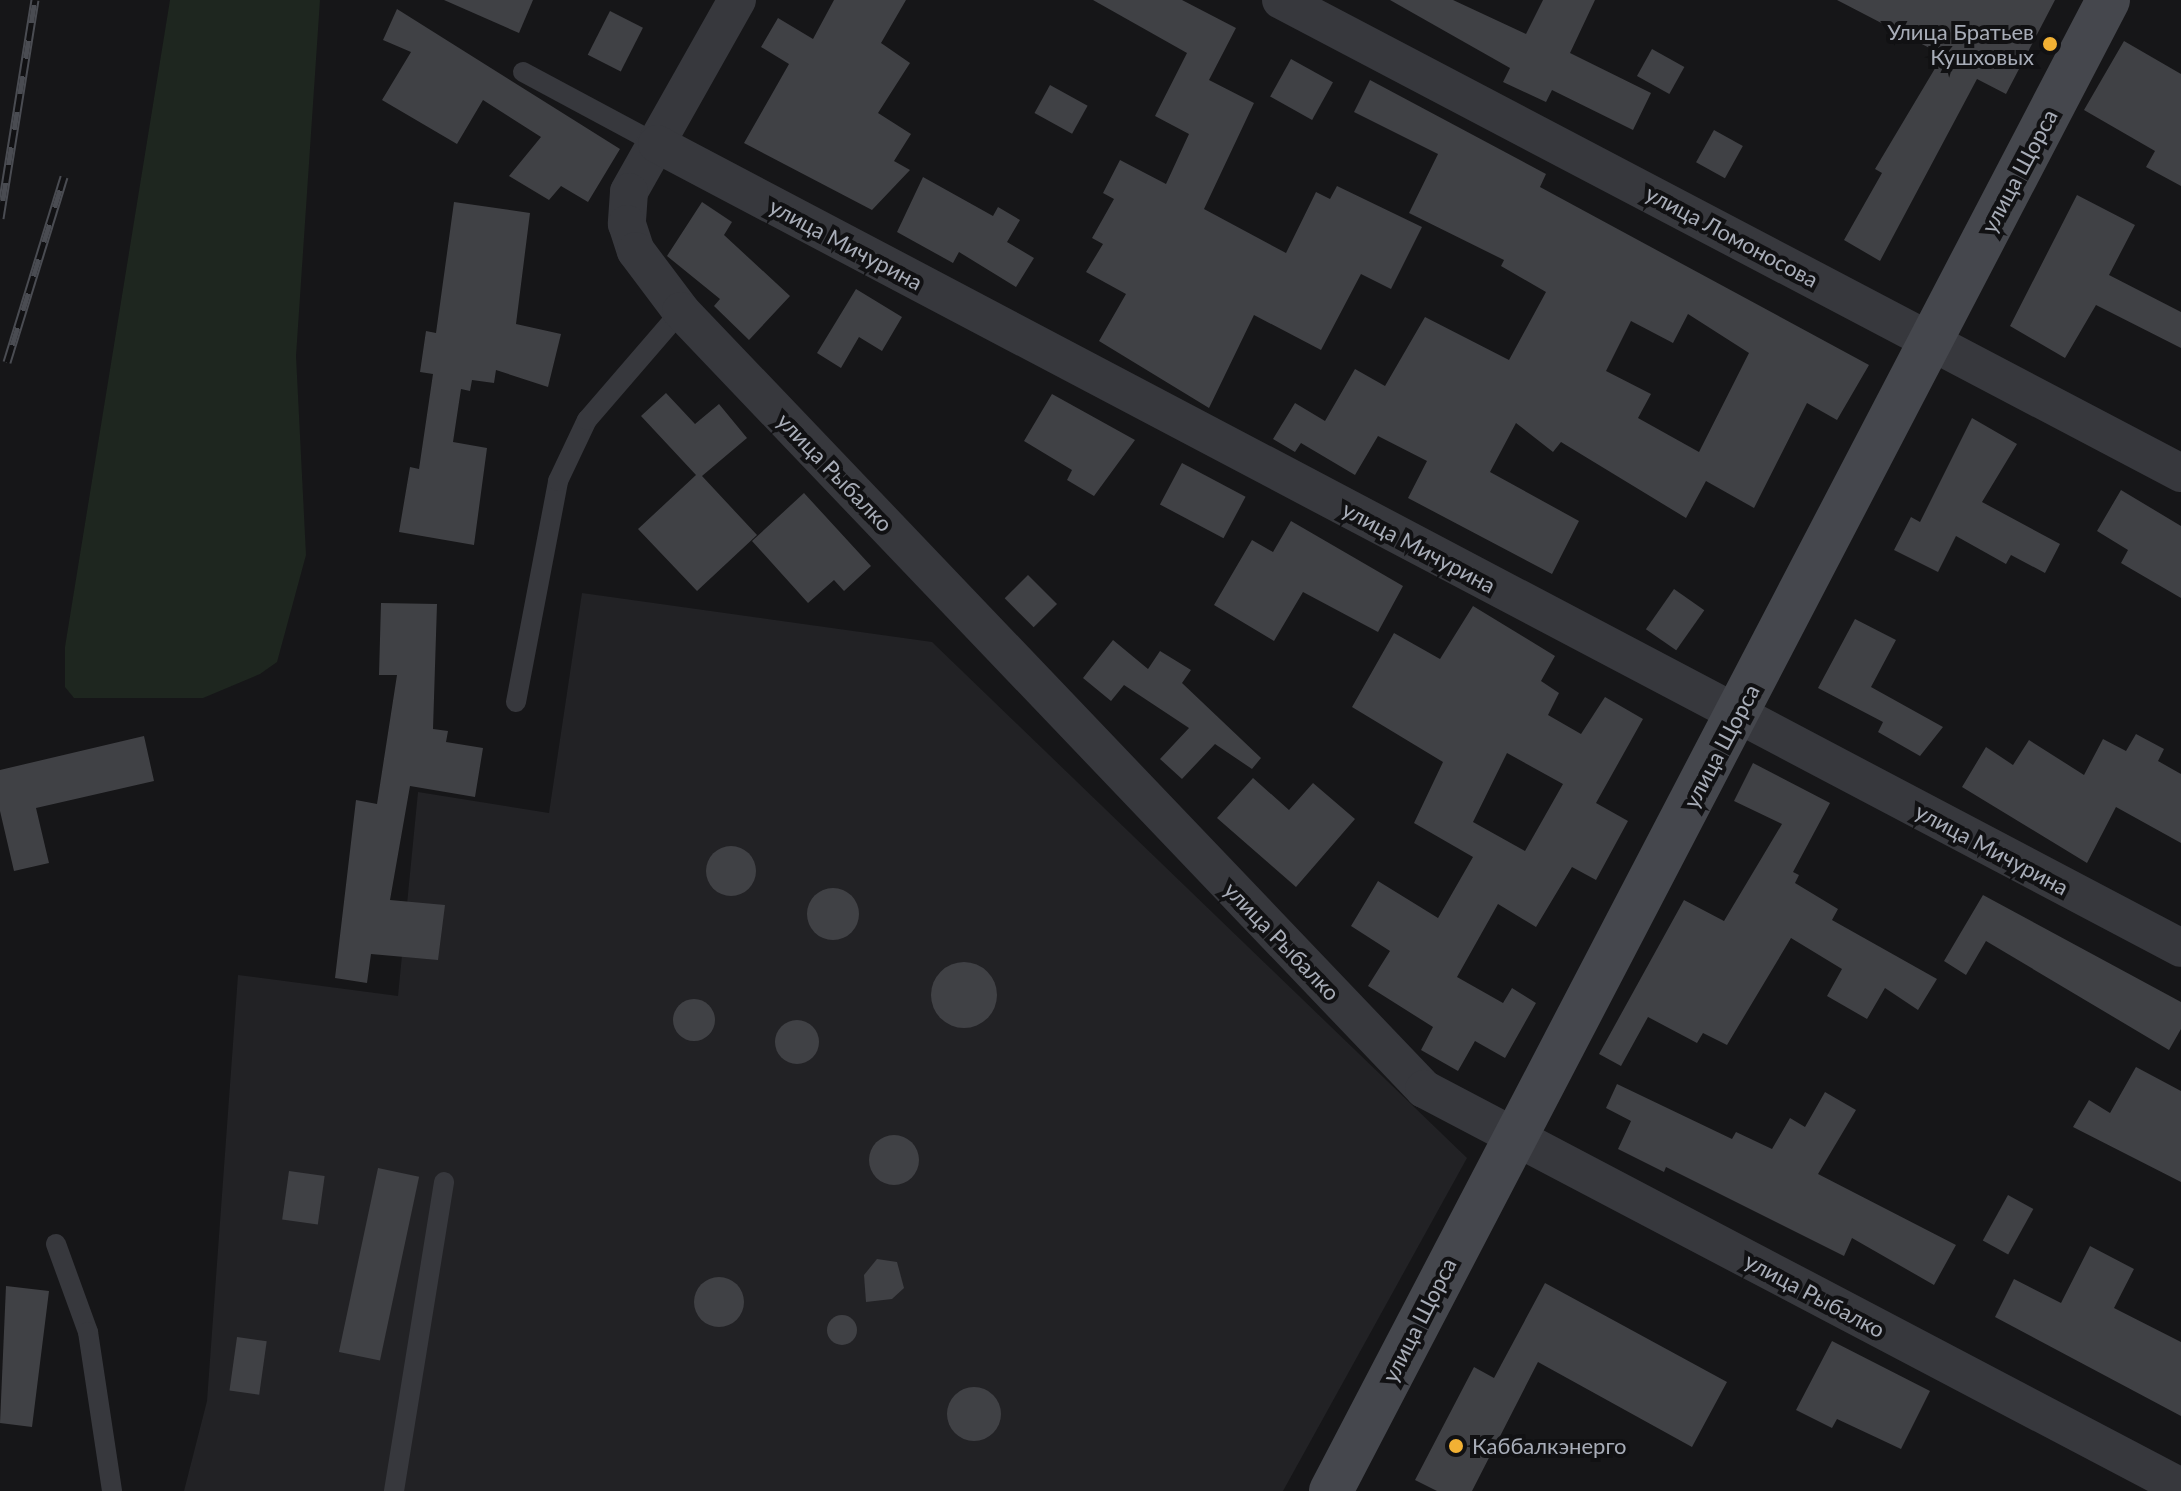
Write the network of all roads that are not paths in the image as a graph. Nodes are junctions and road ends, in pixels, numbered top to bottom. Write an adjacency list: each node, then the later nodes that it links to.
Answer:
1 (737, 0): 5 (street, улица Рыбалко)
2 (1281, 0): 7 (street, улица Ломоносова)
3 (2108, 0): 7 (street, улица Щорса)
4 (523, 72): 5 (lane)
5 (657, 144): 6 (street, улица Рыбалко); 10 (street, улица Мичурина)
6 (681, 311): 9 (lane); 12 (street, улица Рыбалко)
7 (1931, 340): 8 (street, улица Ломоносова); 10 (street, улица Щорса)
8 (2181, 473)
9 (516, 702)
10 (1737, 715): 11 (street, улица Мичурина); 12 (street, улица Щорса)
11 (2181, 948)
12 (1514, 1137): 15 (street, улица Рыбалко); 18 (street, улица Щорса)
13 (444, 1182): 17 (lane)
14 (56, 1244): 16 (lane)
15 (2181, 1487)
16 (112, 1491)
17 (394, 1491)
18 (1331, 1491)

